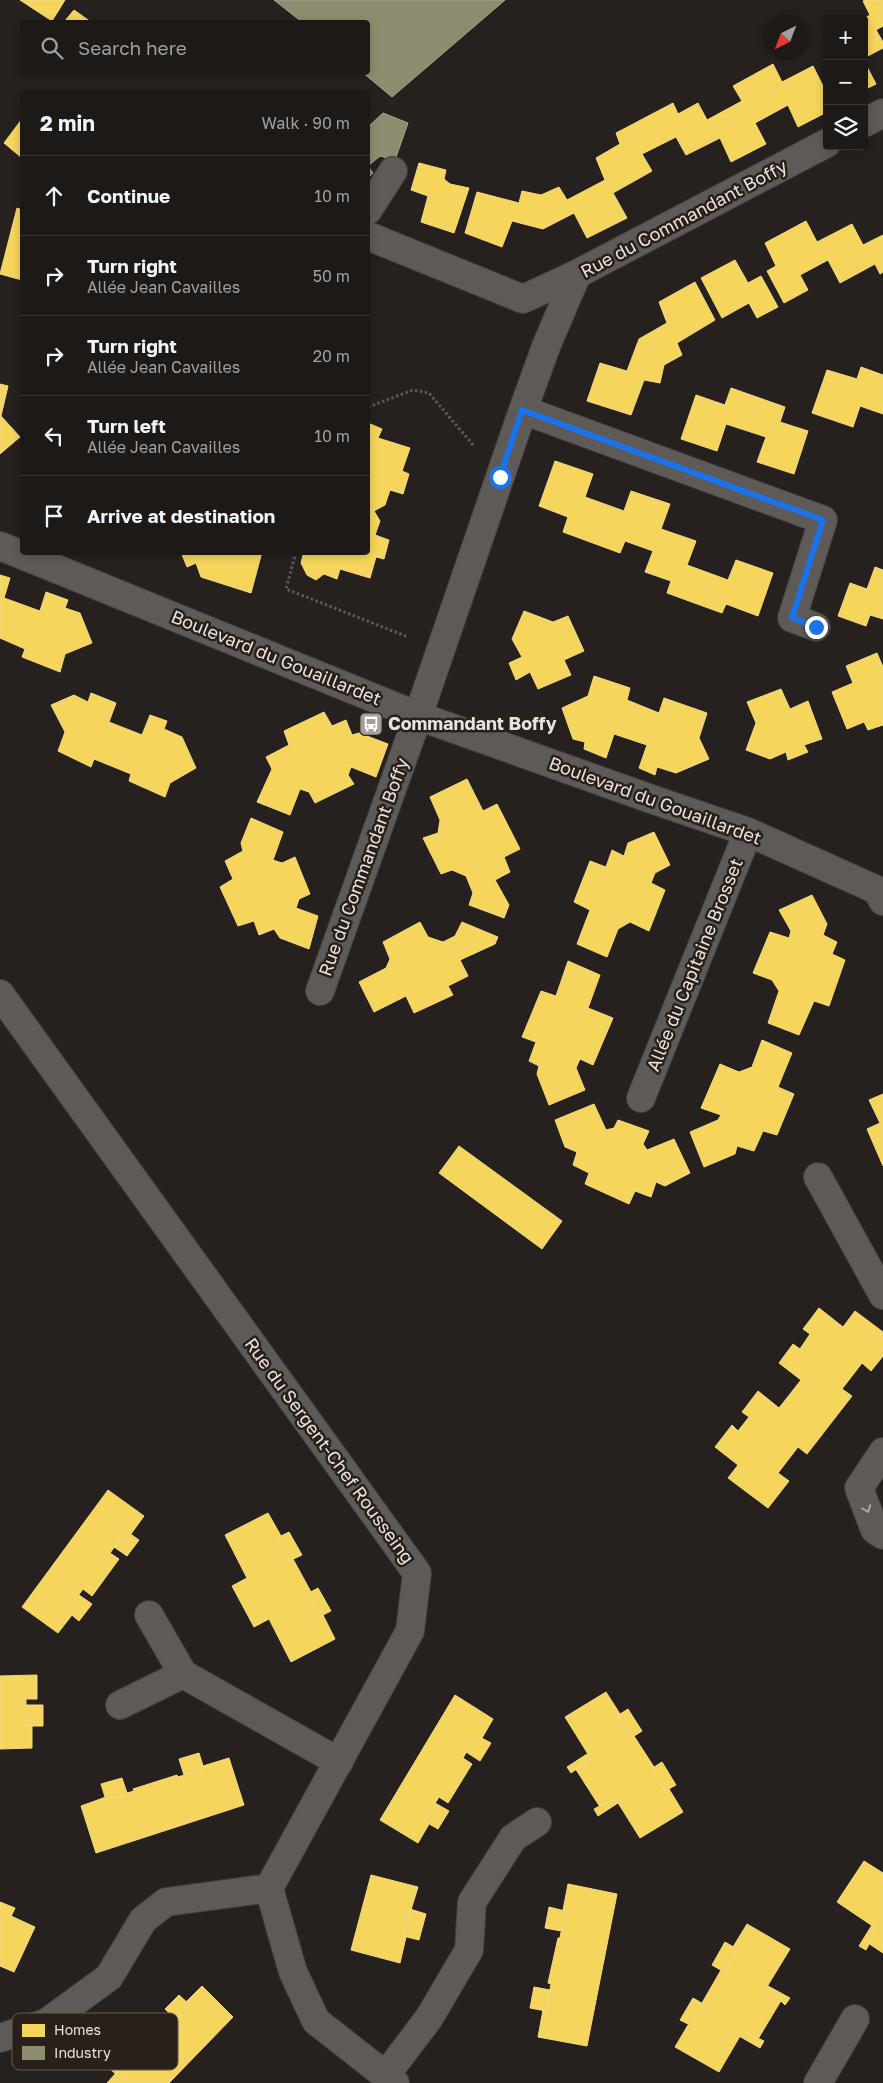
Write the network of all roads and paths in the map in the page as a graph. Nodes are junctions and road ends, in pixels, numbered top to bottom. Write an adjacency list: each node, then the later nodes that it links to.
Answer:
1 (883, 113): 2 (street)
2 (868, 121)
3 (823, 145): 7 (street, Rue du Commandant Boffy)
4 (393, 171): 5 (street)
5 (370, 207)
6 (370, 237): 7 (street)
7 (577, 274): 9 (street, Rue du Commandant Boffy)
8 (370, 406): 10 (path)
9 (522, 410): 10 (street, Rue du Commandant Boffy); 15 (street)
10 (500, 477): 16 (street, Rue du Commandant Boffy)
11 (0, 546): 12 (street, Boulevard du Gouaillardet)
12 (20, 554)
13 (22, 555): 17 (street, Boulevard du Gouaillardet)
14 (295, 555): 16 (path)
15 (816, 627)
16 (441, 650): 17 (street, Rue du Commandant Boffy)
17 (418, 716): 18 (street, Boulevard du Gouaillardet); 20 (street, Rue du Commandant Boffy)
18 (748, 832): 19 (street, Boulevard du Gouaillardet); 22 (street, Allée du Capitaine Brosset)
19 (883, 902)
20 (320, 991)
21 (0, 994): 30 (street, Rue du Sergent-Chef Rousseing)
22 (641, 1098)
23 (818, 1177): 24 (street)
24 (883, 1295)
25 (883, 1452): 26 (street, one-way to 26)
26 (883, 1535)
27 (149, 1615): 28 (street)
28 (183, 1674): 29 (street); 30 (street)
29 (120, 1705)
30 (339, 1762): 32 (street, Rue du Sergent-Chef Rousseing)
31 (537, 1822): 37 (street)
32 (269, 1888): 33 (street); 37 (street)
33 (60, 2013)
34 (855, 2019): 38 (street)
35 (12, 2034): 36 (street)
36 (0, 2038)
37 (390, 2080)
38 (818, 2083)

